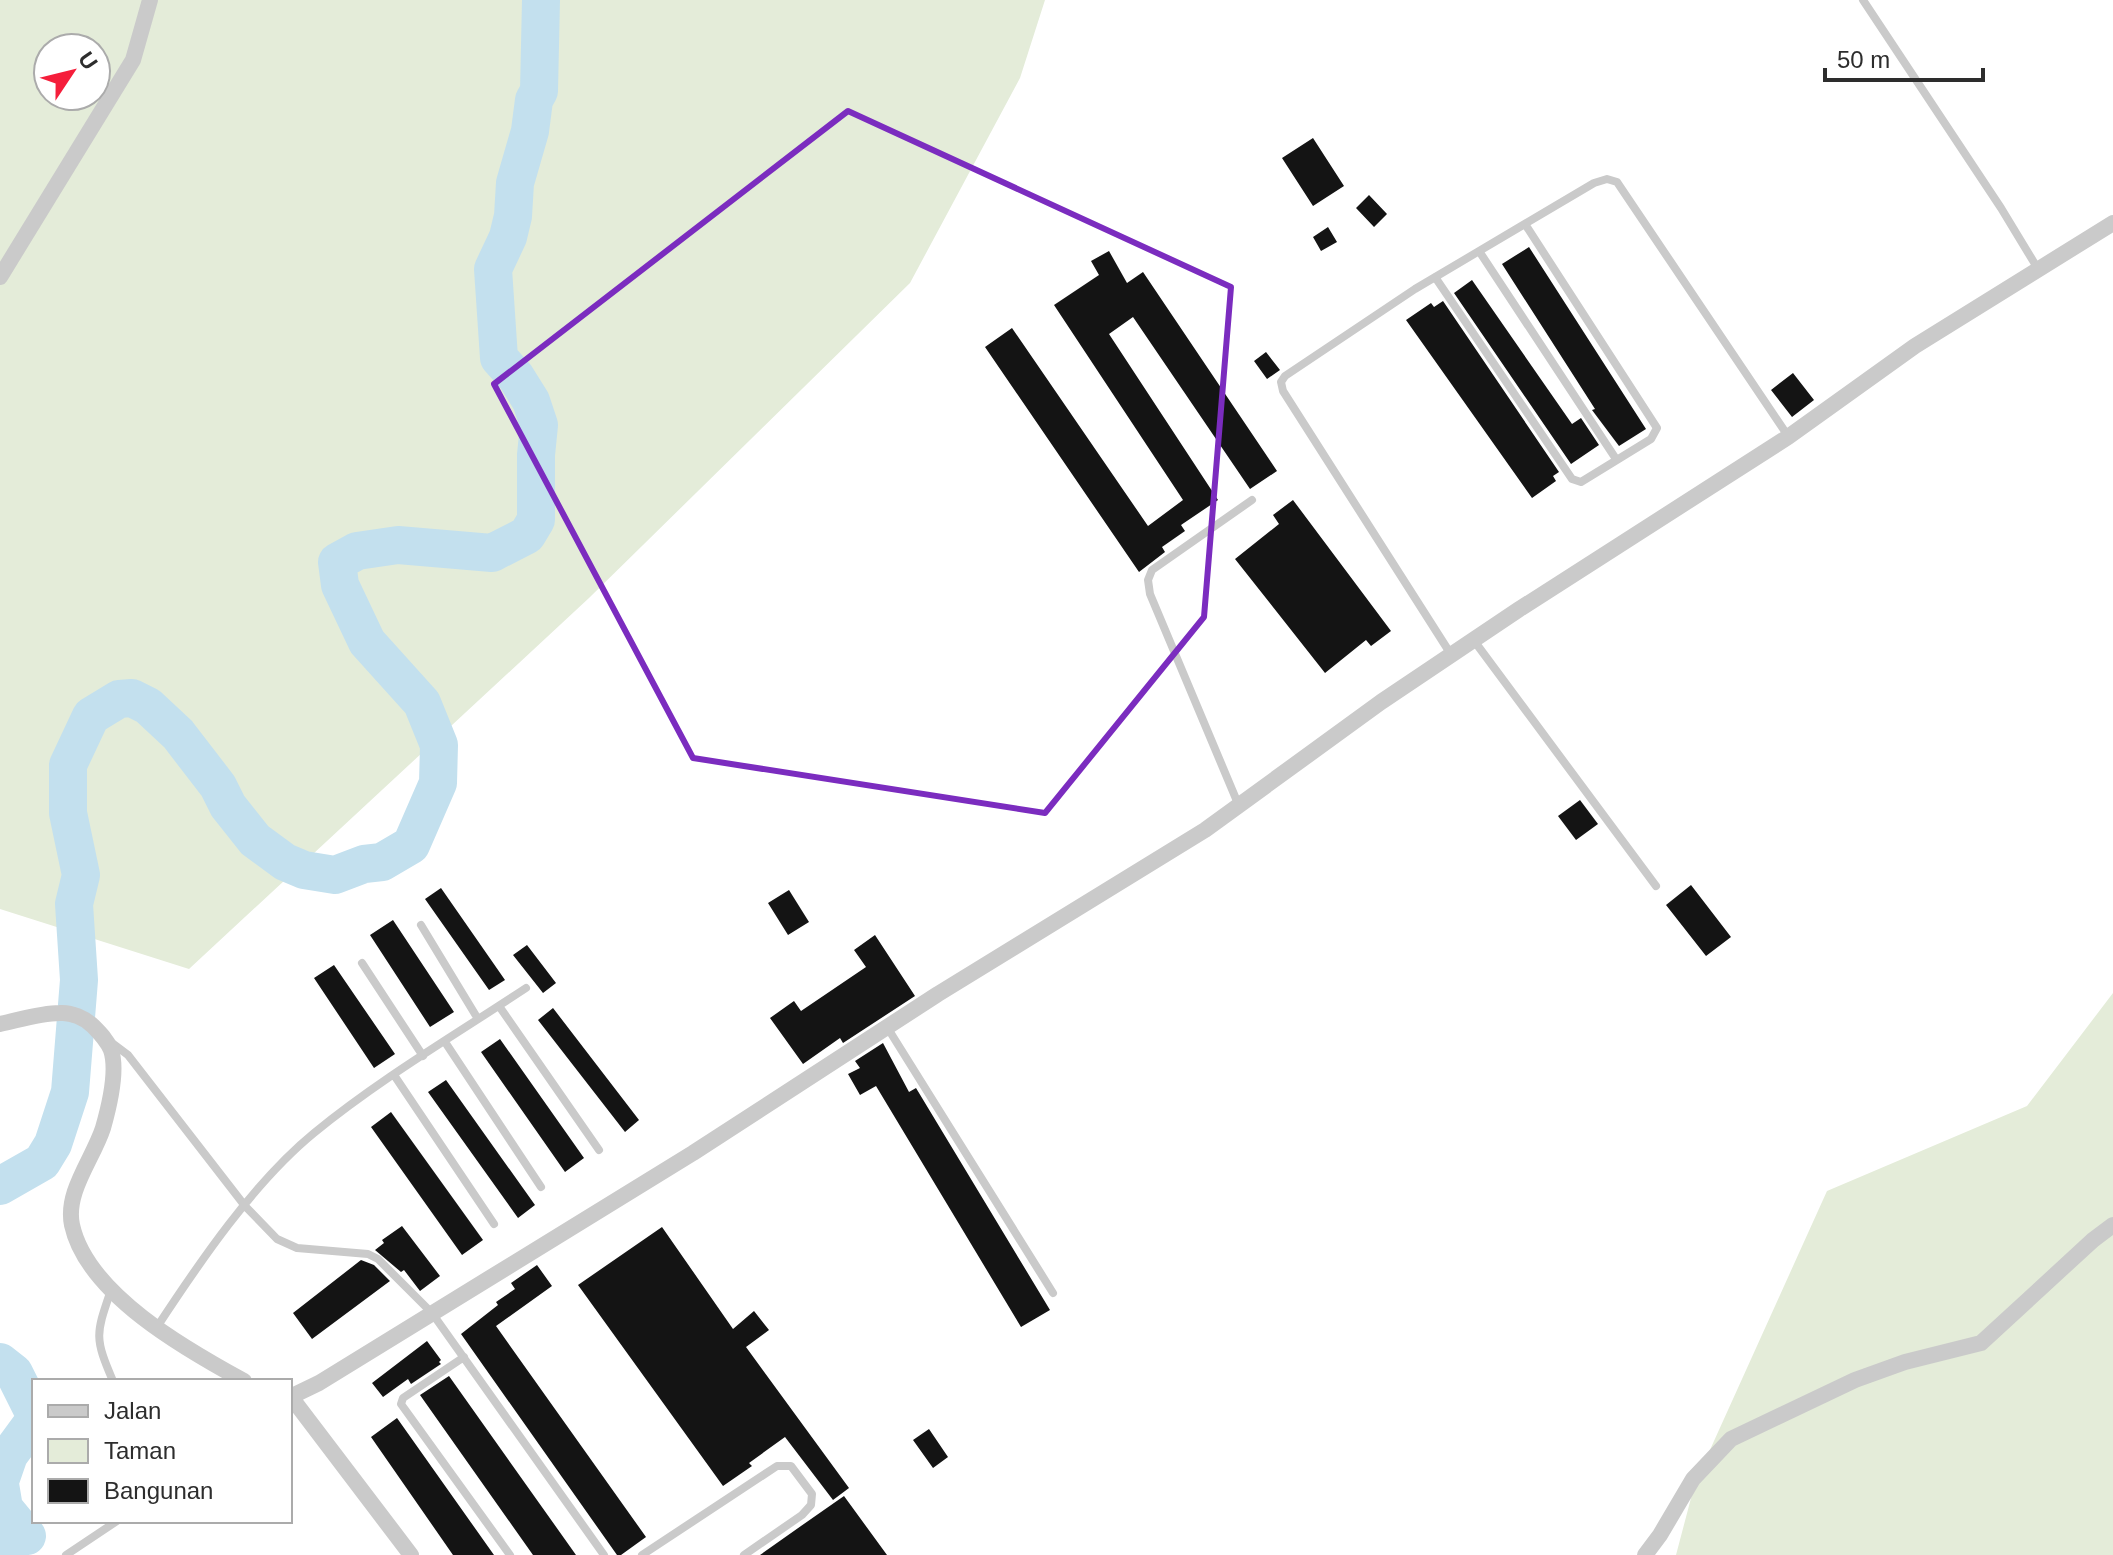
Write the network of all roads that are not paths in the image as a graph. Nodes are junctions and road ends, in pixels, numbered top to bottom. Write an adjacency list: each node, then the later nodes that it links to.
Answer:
1 (150, 0): 7 (street)
2 (1863, 0): 6 (lane)
3 (2113, 223): 6 (street)
4 (1525, 224): 5 (lane); 9 (lane); 10 (lane)
5 (1479, 251): 8 (lane); 10 (lane)
6 (2038, 269): 9 (street)
7 (0, 277)
8 (1435, 277): 10 (lane); 13 (lane)
9 (1788, 437): 12 (street)
10 (1616, 459)
11 (1252, 500): 14 (lane)
12 (1475, 642): 13 (street); 15 (lane)
13 (1452, 656): 14 (street)
14 (1239, 806): 22 (street)
15 (1656, 886)
16 (421, 925): 20 (lane)
17 (362, 963): 25 (lane)
18 (526, 988): 19 (lane)
19 (499, 1006): 20 (lane); 27 (lane)
20 (478, 1019): 24 (lane)
21 (0, 1024): 23 (street)
22 (886, 1027): 33 (lane); 34 (street)
23 (105, 1038): 29 (lane); 32 (street)
24 (445, 1042): 25 (lane); 28 (lane)
25 (423, 1056): 26 (lane)
26 (394, 1075): 29 (lane); 30 (lane)
27 (599, 1150)
28 (541, 1187)
29 (245, 1206): 34 (lane); 35 (lane)
30 (494, 1224)
31 (2113, 1225): 48 (street)
32 (111, 1289): 35 (street); 37 (lane)
33 (1053, 1293)
34 (432, 1313): 36 (lane); 39 (street)
35 (156, 1328): 38 (street)
36 (464, 1357): 44 (lane); 45 (lane)
37 (112, 1379)
38 (240, 1379)
39 (292, 1396)
40 (292, 1398): 43 (street)
41 (114, 1523): 42 (lane)
42 (66, 1555)
43 (411, 1555)
44 (510, 1555)
45 (604, 1555)
46 (642, 1555): 47 (lane)
47 (744, 1555)
48 (1645, 1555)

